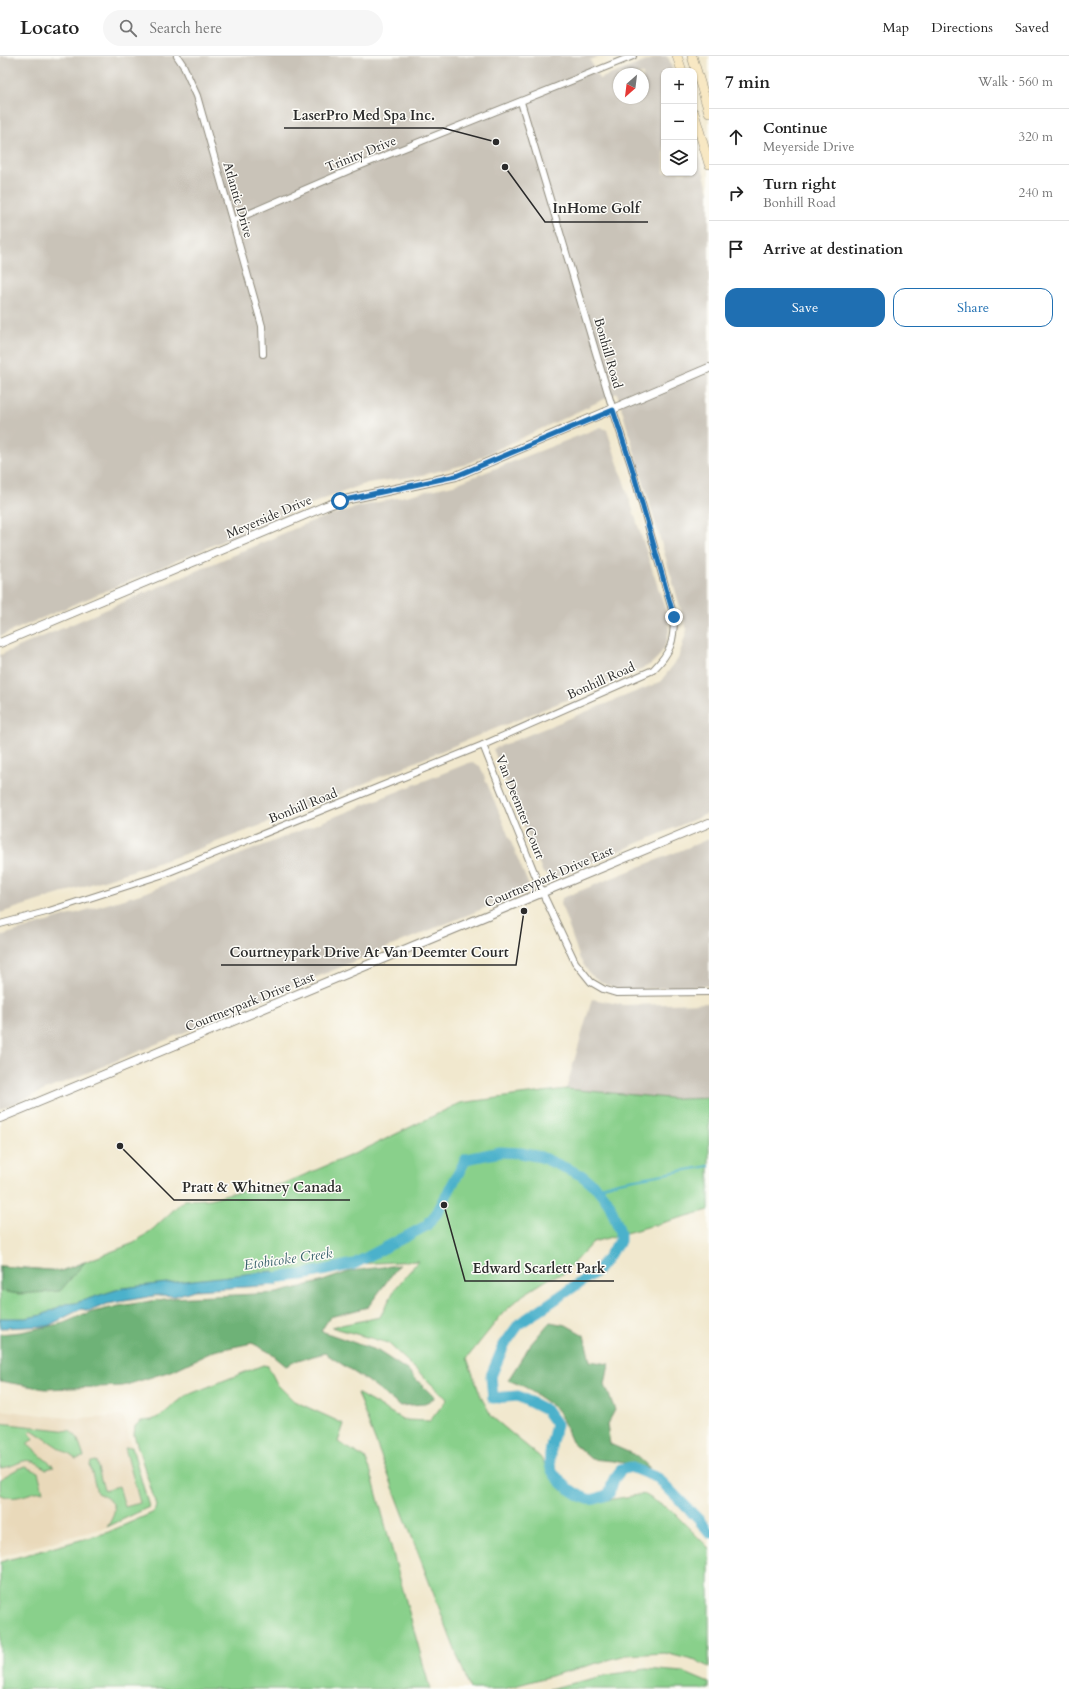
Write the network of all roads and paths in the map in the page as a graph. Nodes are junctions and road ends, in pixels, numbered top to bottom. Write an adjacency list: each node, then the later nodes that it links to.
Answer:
1 (177, 56): 10 (street, Atlantic Drive)
2 (633, 56): 6 (street, Trinity Drive)
3 (678, 56): 5 (main road)
4 (692, 56): 7 (main road)
5 (681, 68)
6 (521, 102): 10 (street, Trinity Drive); 13 (street, Bonhill Road)
7 (709, 112)
8 (697, 122): 9 (main road)
9 (709, 164)
10 (232, 221): 11 (street, Atlantic Drive)
11 (263, 354)
12 (709, 368): 13 (street, Meyerside Drive)
13 (613, 410): 14 (street, Meyerside Drive); 15 (street, Bonhill Road)
14 (0, 643)
15 (483, 745): 17 (street, Van Deemter Court); 18 (street, Bonhill Road)
16 (709, 823): 17 (street, Courtneypark Drive East)
17 (542, 892): 19 (street, Van Deemter Court); 20 (street, Courtneypark Drive East)
18 (0, 924)
19 (709, 992)
20 (0, 1118)

